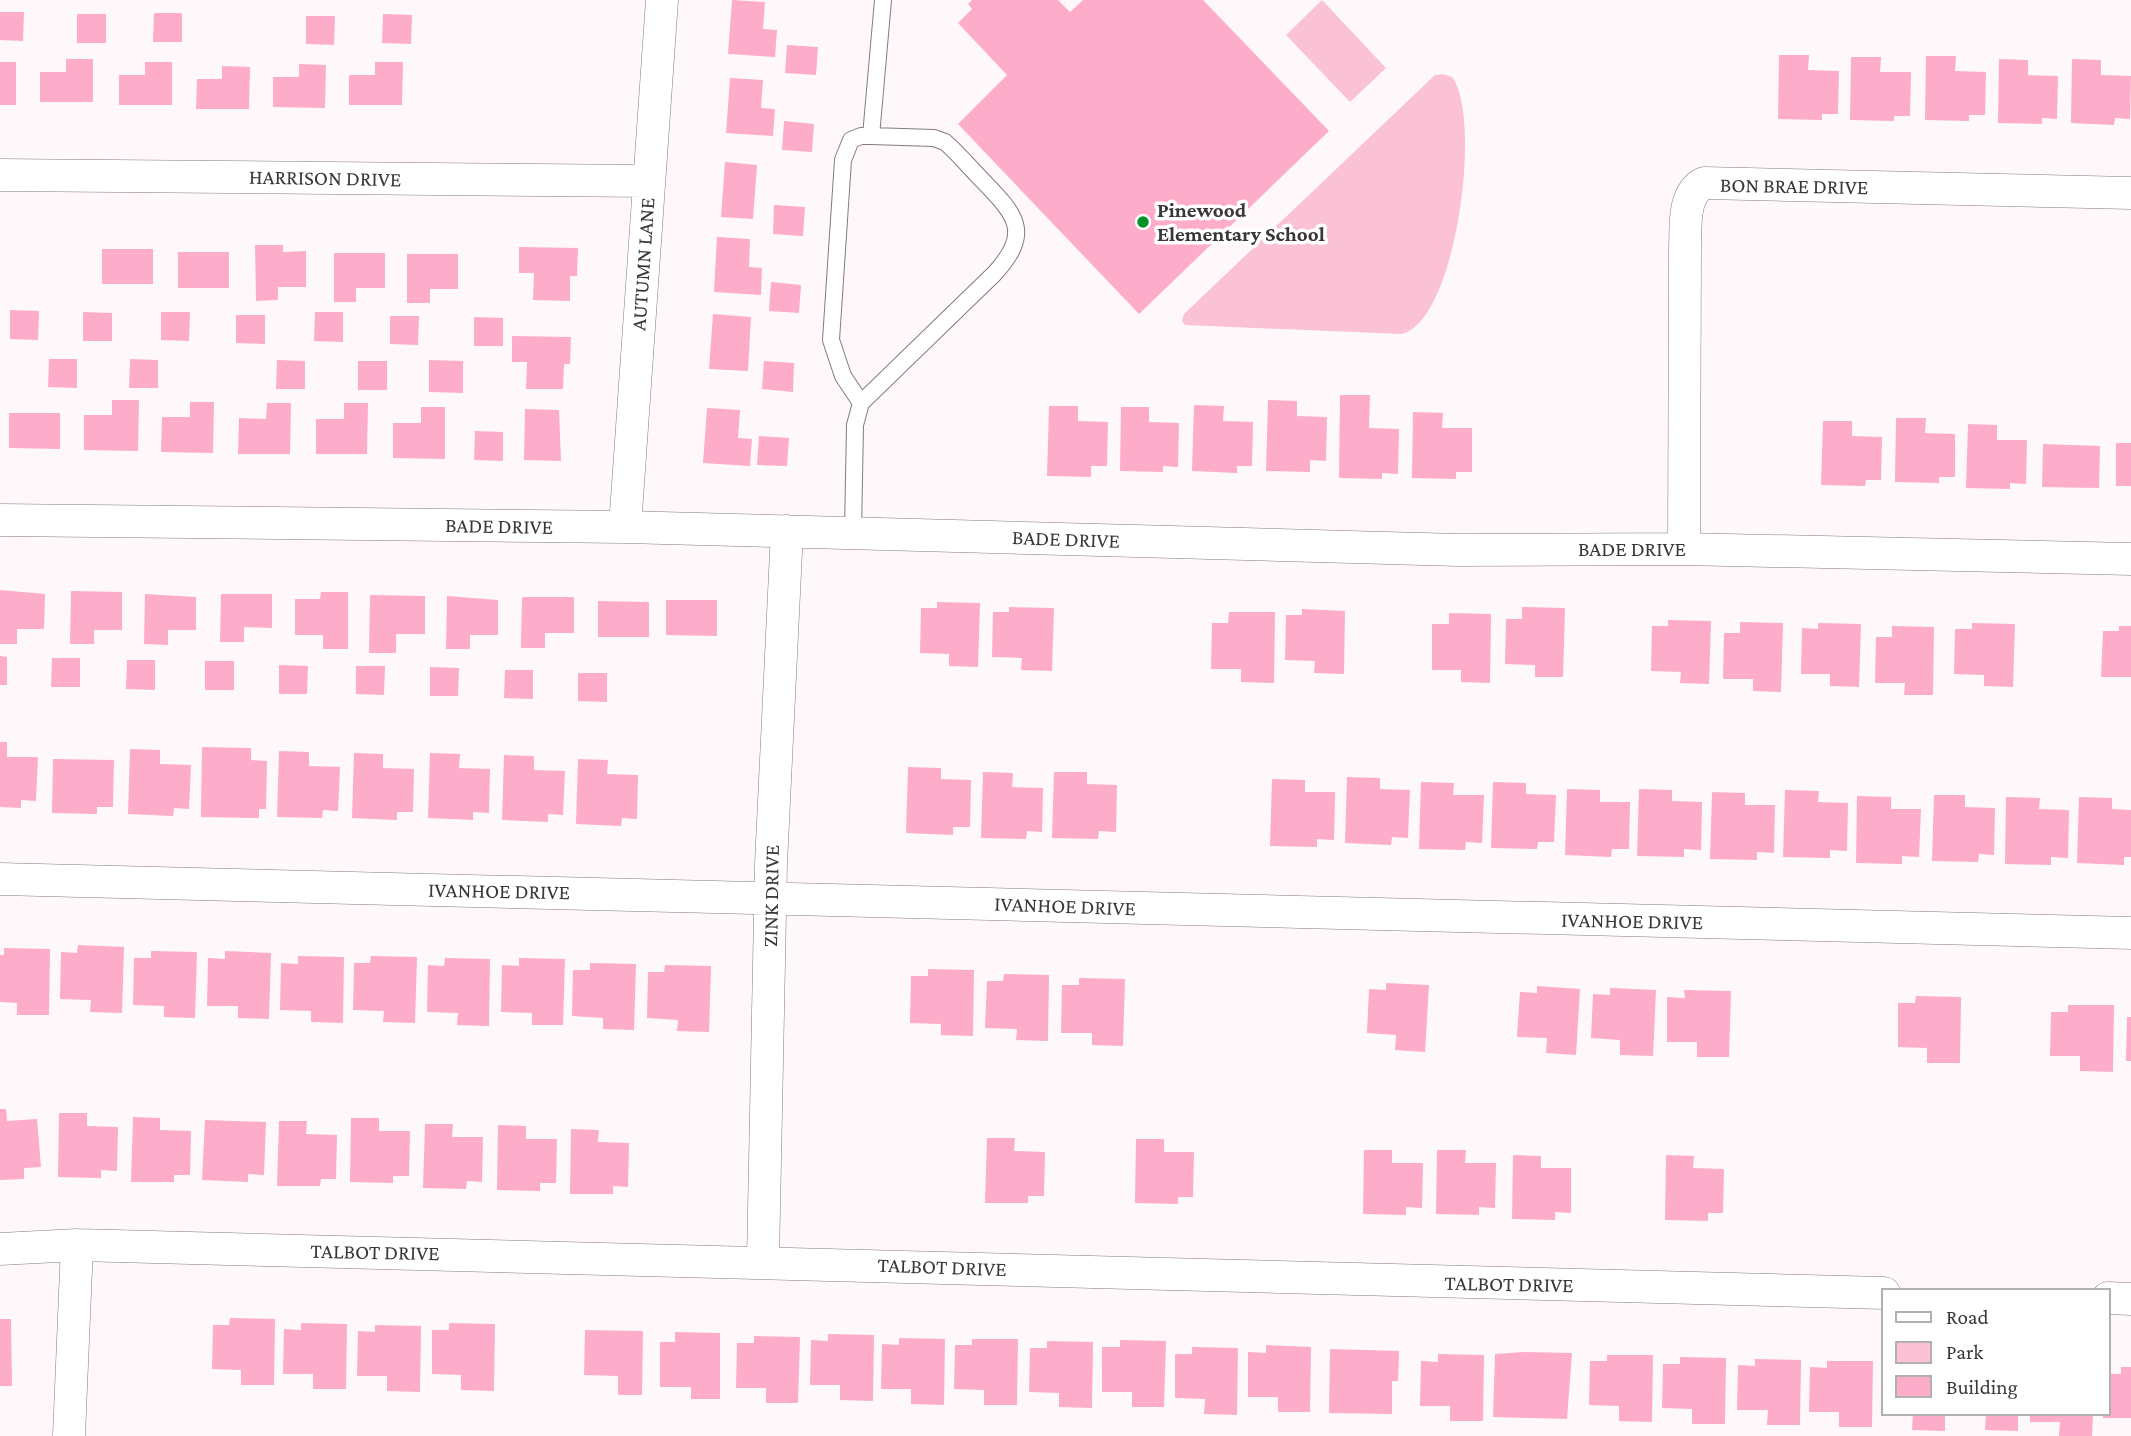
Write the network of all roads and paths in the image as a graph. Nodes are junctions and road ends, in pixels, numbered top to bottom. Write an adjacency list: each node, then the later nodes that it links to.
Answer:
1 (662, 0): 5 (street, AUTUMN LANE)
2 (883, 0): 3 (lane)
3 (872, 136): 7 (lane); 7 (lane)
4 (0, 175): 5 (street, HARRISON DRIVE)
5 (649, 181): 9 (street, AUTUMN LANE)
6 (2131, 193): 12 (street, BON BRAE DRIVE)
7 (860, 403): 11 (lane)
8 (0, 520): 9 (street, BADE DRIVE)
9 (625, 527): 10 (street, BADE DRIVE)
10 (786, 531): 11 (street, BADE DRIVE); 15 (street, ZINK DRIVE)
11 (853, 532): 12 (street, BADE DRIVE)
12 (1684, 549): 13 (street, BADE DRIVE)
13 (2131, 559)
14 (0, 879): 15 (street, IVANHOE DRIVE)
15 (771, 899): 16 (street, IVANHOE DRIVE); 19 (street, ZINK DRIVE)
16 (2131, 933)
17 (77, 1245): 18 (street, TALBOT DRIVE); 19 (street, TALBOT DRIVE); 23 (street)
18 (0, 1249)
19 (763, 1261): 20 (street, TALBOT DRIVE)
20 (1882, 1293)
21 (2110, 1298): 22 (street)
22 (2131, 1298)
23 (69, 1436)

